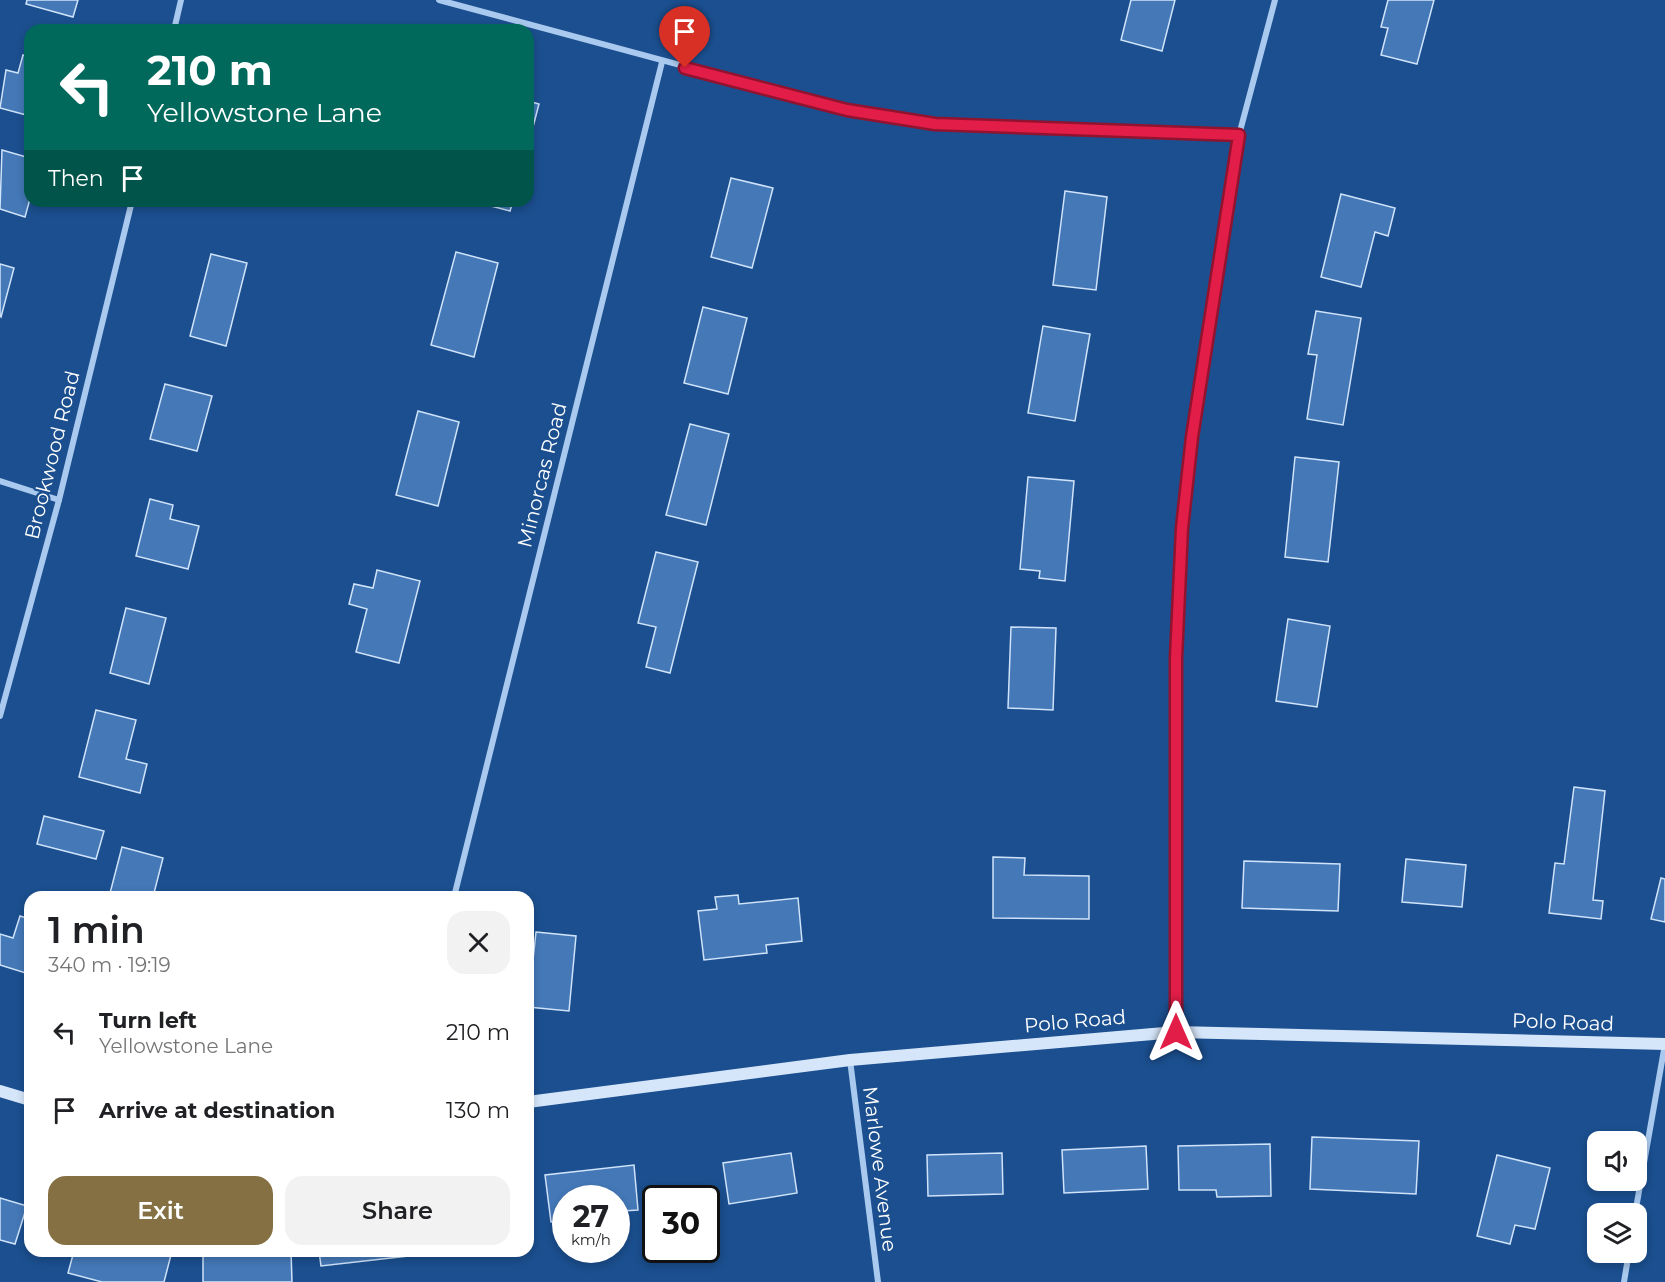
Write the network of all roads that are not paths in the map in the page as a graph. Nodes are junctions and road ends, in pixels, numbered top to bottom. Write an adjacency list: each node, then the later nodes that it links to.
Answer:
1 (182, 0): 4 (street)
2 (439, 0): 5 (street)
3 (1275, 0): 8 (street)
4 (176, 24)
5 (525, 24)
6 (534, 26): 7 (street)
7 (662, 62): 8 (street); 13 (street, Minorcas Road)
8 (1239, 135): 14 (street)
9 (131, 207): 11 (street, Brookwood Road)
10 (0, 481): 11 (street)
11 (59, 500): 12 (street, Brookwood Road)
12 (0, 716)
13 (455, 891)
14 (1176, 1032): 15 (main road, Polo Road); 16 (main road, Polo Road)
15 (1665, 1044): 20 (street)
16 (850, 1060): 19 (main road, Polo Road); 22 (street, Marlowe Avenue)
17 (0, 1090): 18 (main road)
18 (24, 1098)
19 (534, 1101)
20 (1637, 1203)
21 (1627, 1263): 23 (street)
22 (878, 1282)
23 (1623, 1282)

